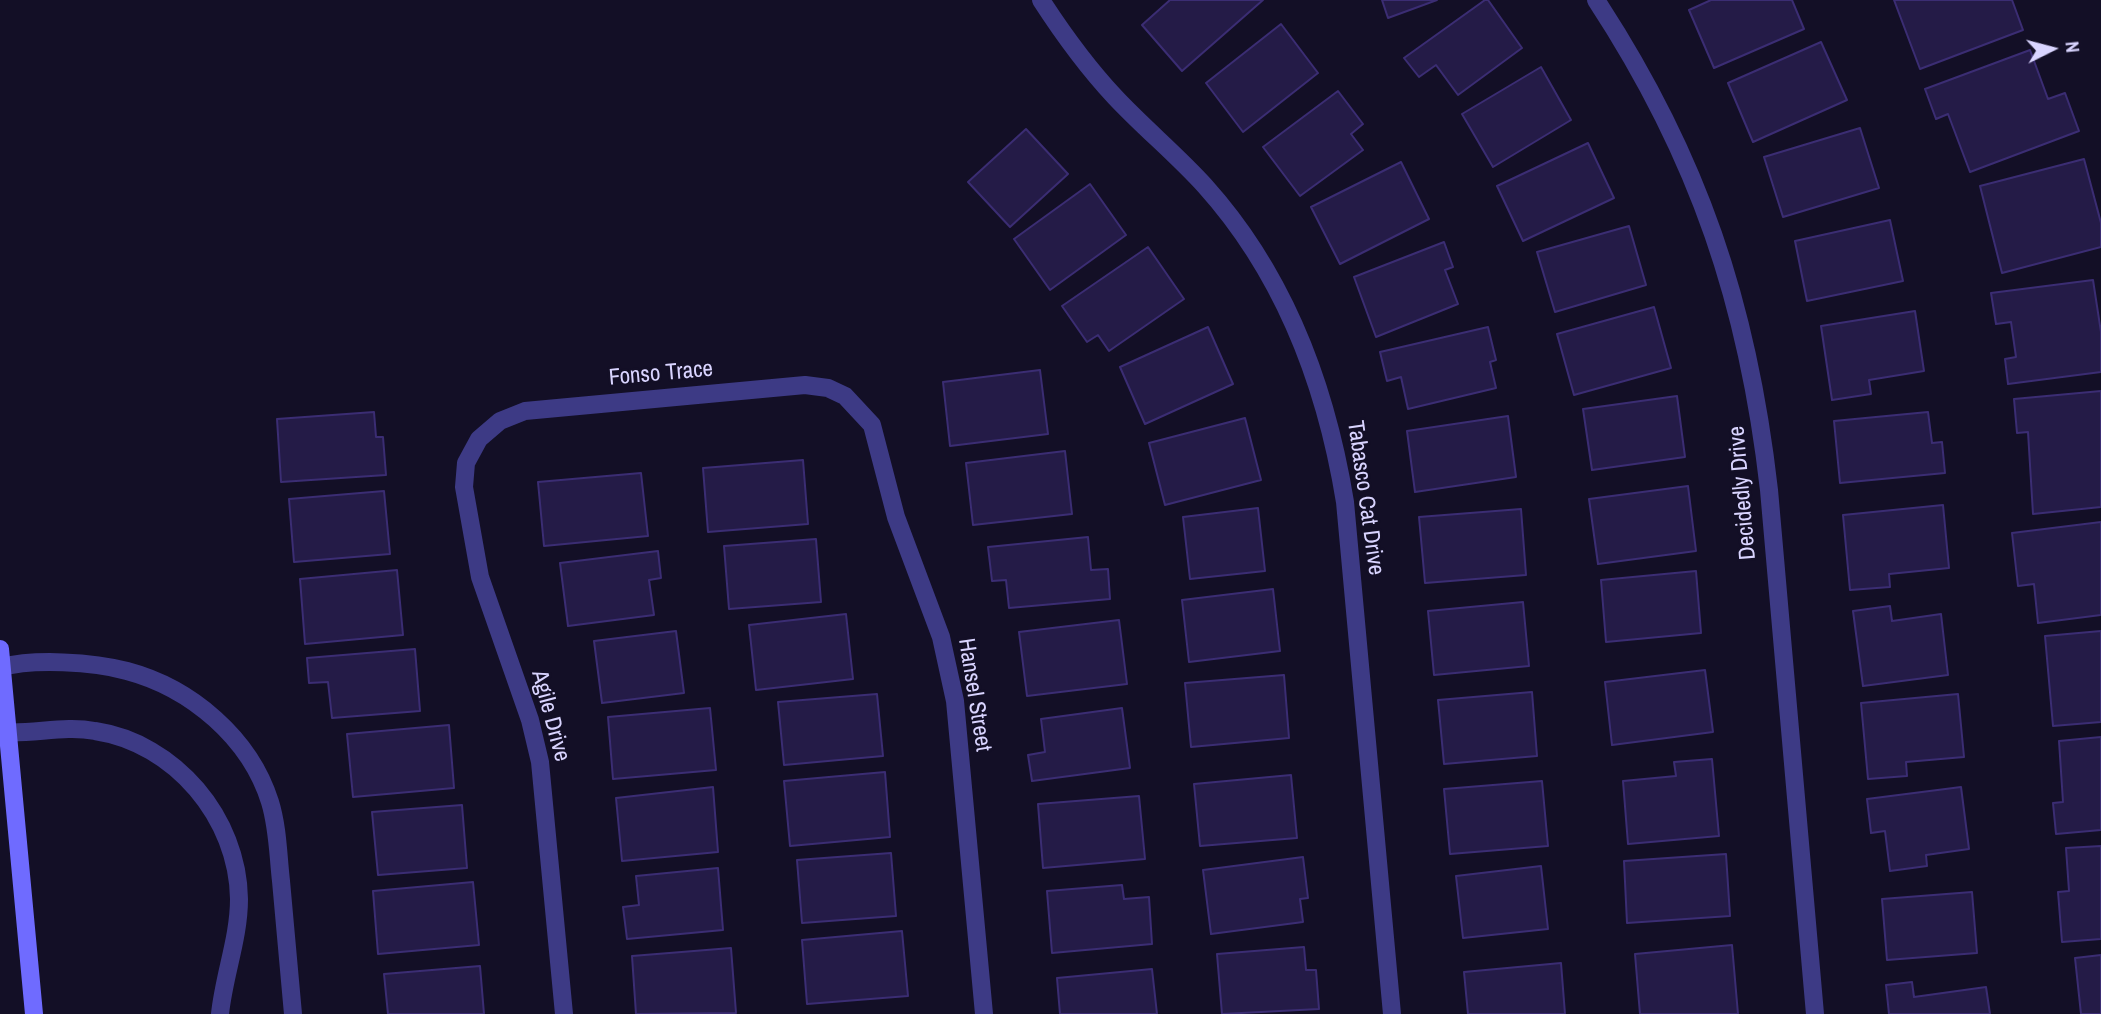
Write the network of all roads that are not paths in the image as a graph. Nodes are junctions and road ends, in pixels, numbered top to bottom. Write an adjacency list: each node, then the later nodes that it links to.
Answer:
1 (1041, 0): 12 (street, Tabasco Cat Drive)
2 (1596, 0): 13 (street, Decidedly Drive)
3 (853, 401): 4 (street, Fonso Trace); 11 (street, Hansel Street)
4 (479, 439): 10 (street, Agile Drive)
5 (1, 661): 6 (main road); 9 (street)
6 (4, 733): 7 (main road); 8 (street)
7 (34, 1014)
8 (220, 1014)
9 (293, 1014)
10 (564, 1014)
11 (984, 1014)
12 (1392, 1014)
13 (1815, 1014)

